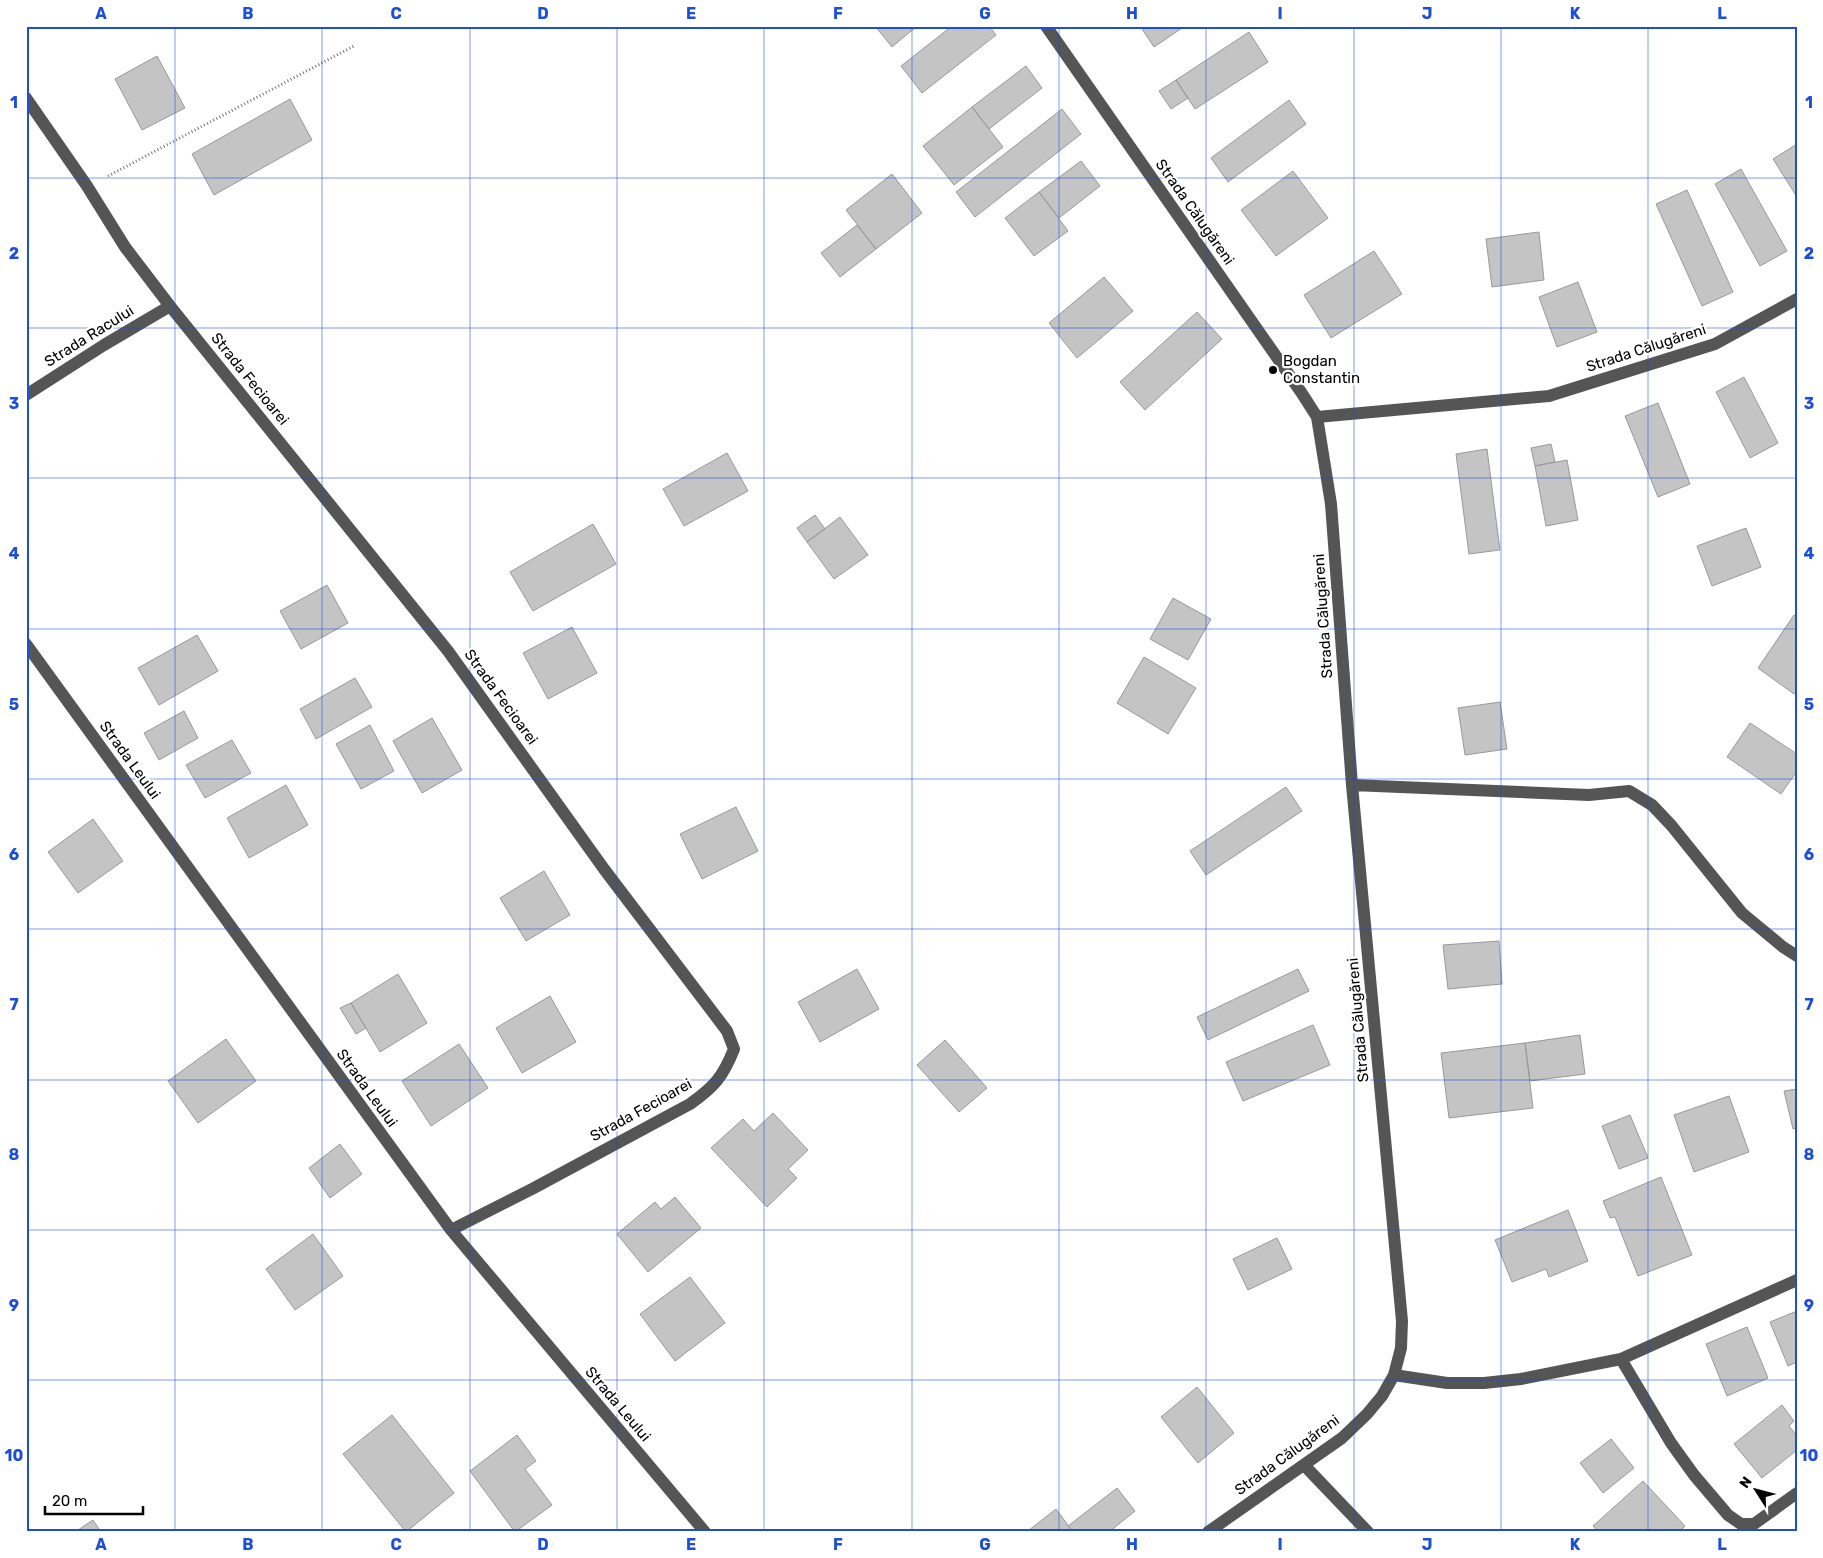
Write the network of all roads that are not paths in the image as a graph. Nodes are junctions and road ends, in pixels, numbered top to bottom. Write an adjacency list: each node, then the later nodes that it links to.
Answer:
1 (1046, 26): 6 (street, Strada Călugăreni)
2 (26, 98): 4 (street, Strada Fecioarei)
3 (1797, 299): 6 (street, Strada Călugăreni)
4 (170, 306): 5 (street, Strada Racului); 10 (street, Strada Fecioarei)
5 (26, 395)
6 (1317, 417): 8 (street, Strada Călugăreni)
7 (26, 644): 10 (street, Strada Leului)
8 (1352, 785): 9 (street); 13 (street, Strada Călugăreni)
9 (1797, 956)
10 (451, 1230): 16 (street, Strada Leului)
11 (1797, 1280): 12 (street)
12 (1621, 1359): 13 (street); 15 (street)
13 (1394, 1375): 14 (street, Strada Călugăreni)
14 (1304, 1464): 17 (street, Strada Călugăreni); 18 (street)
15 (1797, 1493)
16 (705, 1532)
17 (1208, 1532)
18 (1368, 1532)

